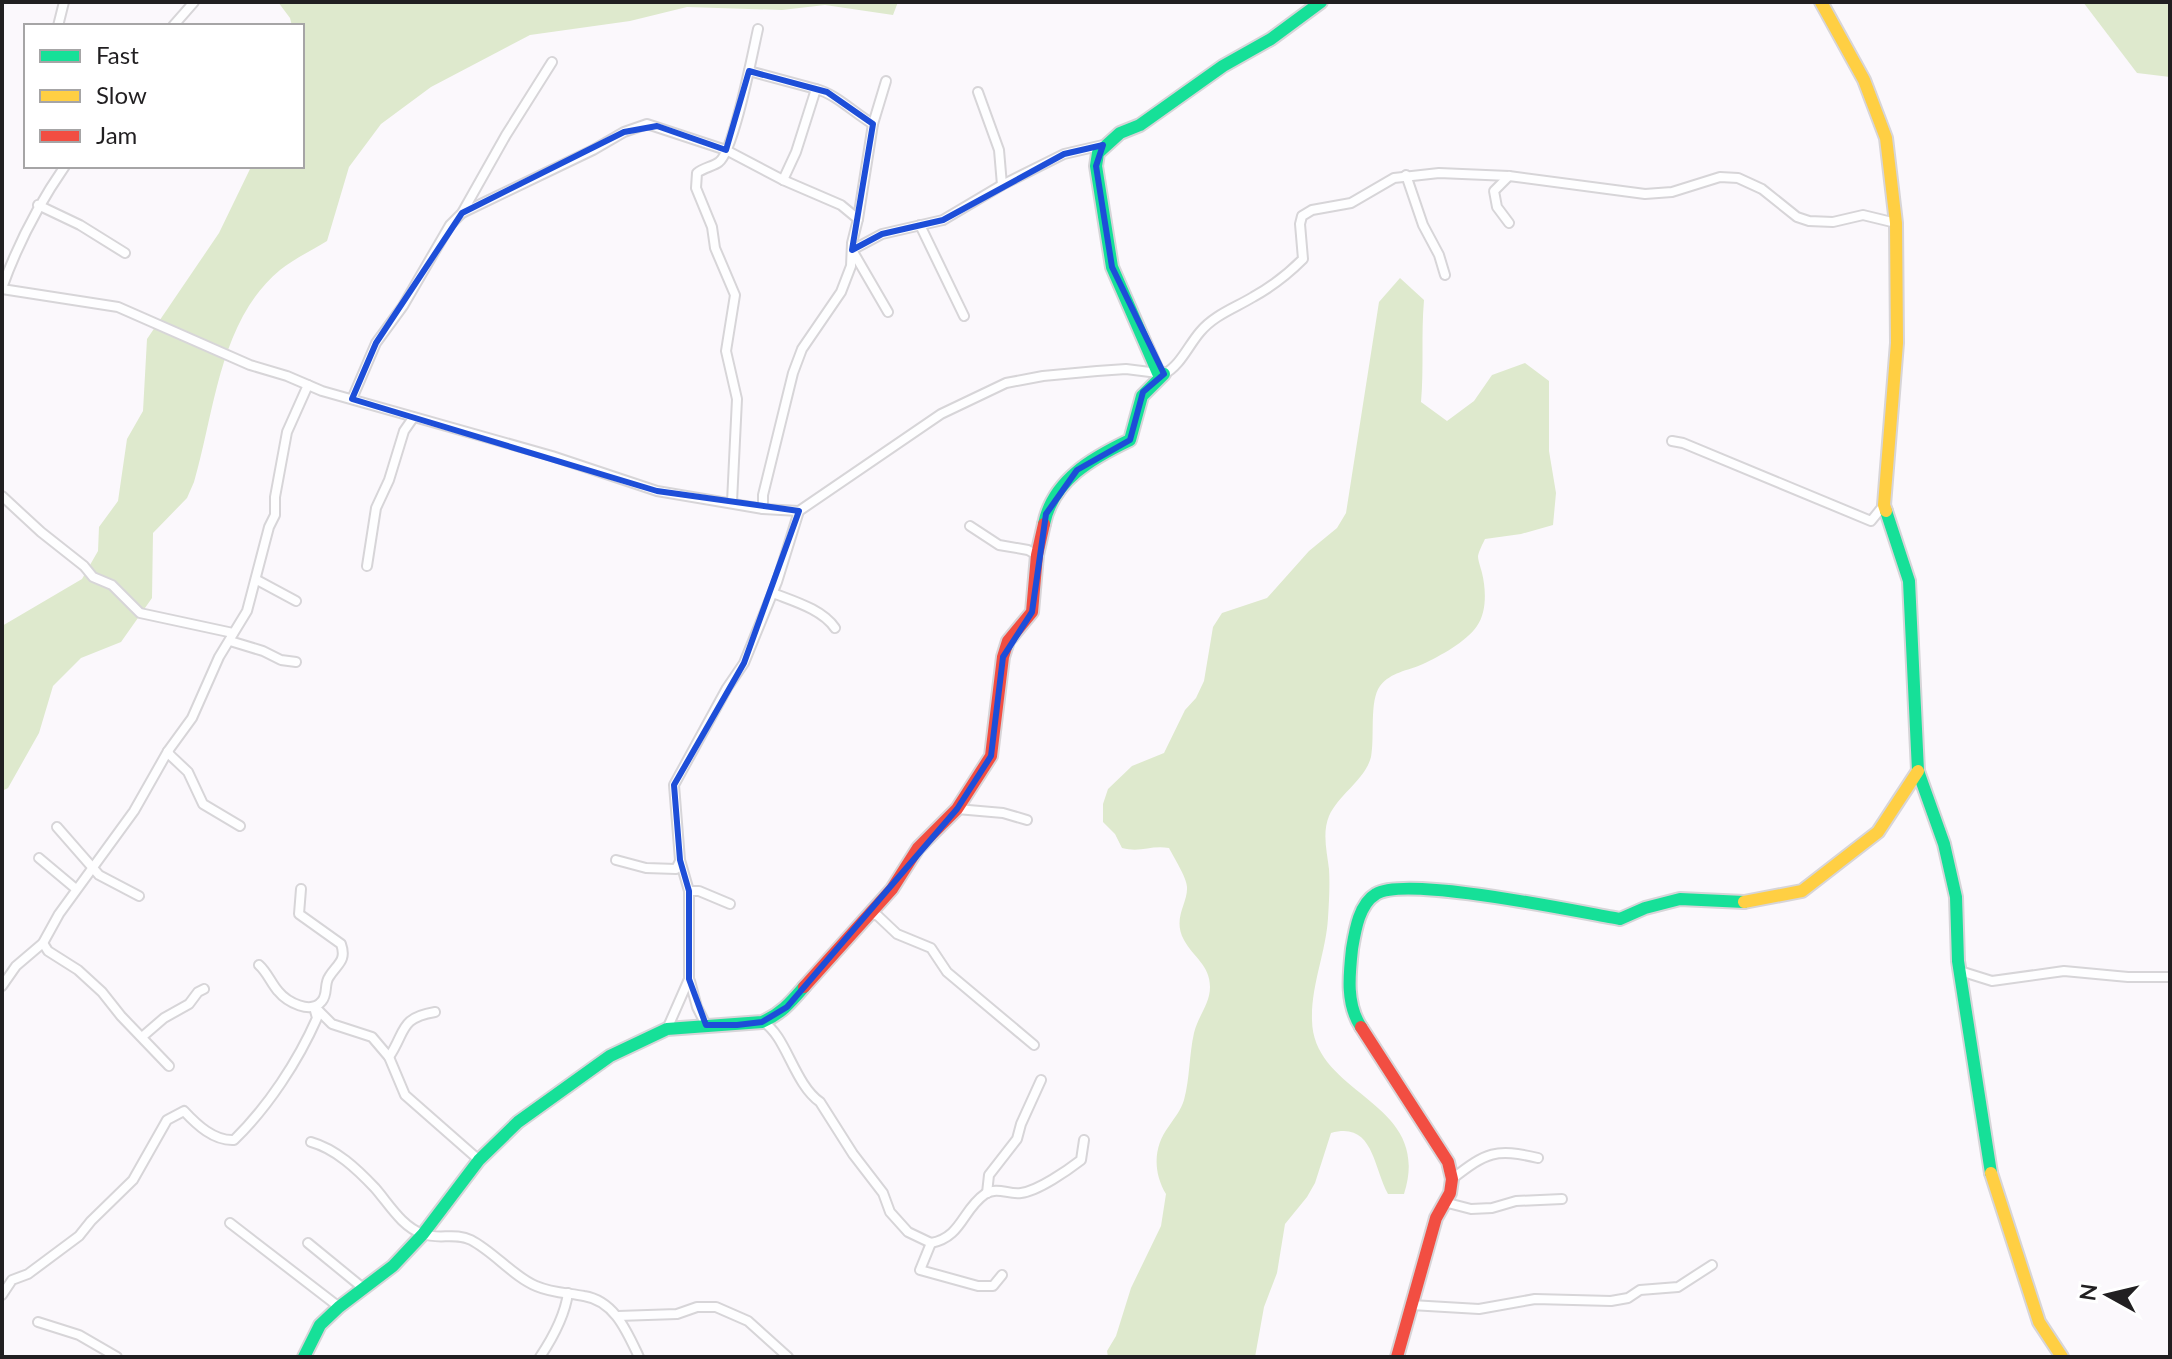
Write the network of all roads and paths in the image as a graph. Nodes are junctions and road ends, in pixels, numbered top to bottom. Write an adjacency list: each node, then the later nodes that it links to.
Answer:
1 (64, 2): 6 (street)
2 (194, 2): 5 (street)
3 (1321, 2): 15 (street)
4 (1821, 2): 26 (street)
5 (185, 7): 7 (street)
6 (58, 24)
7 (174, 24)
8 (758, 29): 10 (street)
9 (552, 62): 23 (street)
10 (749, 71): 12 (street); 16 (street)
11 (886, 81): 14 (street)
12 (816, 89): 14 (street); 20 (street)
13 (978, 92): 21 (street)
14 (873, 124): 24 (street)
15 (1103, 145): 21 (street); 34 (street)
16 (726, 150): 20 (street); 23 (street); 40 (street)
17 (64, 168): 22 (street)
18 (1406, 175): 19 (street); 30 (street); 34 (street)
19 (1509, 176): 25 (street); 26 (street)
20 (783, 180): 24 (street)
21 (1002, 185): 27 (street)
22 (38, 205): 29 (street); 31 (street)
23 (462, 213): 36 (street)
24 (858, 219): 28 (street)
25 (1509, 223)
26 (1896, 223): 41 (street)
27 (920, 225): 28 (street); 33 (street)
28 (852, 250): 32 (street); 42 (street)
29 (125, 253)
30 (1445, 275)
31 (2, 289): 35 (street)
32 (888, 312)
33 (964, 316)
34 (1161, 373): 43 (street); 45 (street)
35 (308, 385): 36 (street); 47 (street)
36 (352, 399): 37 (street)
37 (413, 418): 40 (street); 46 (street)
38 (1672, 441): 41 (street)
39 (2, 496): 51 (street)
40 (732, 502): 42 (street)
41 (1884, 505): 54 (street)
42 (763, 509): 43 (street)
43 (799, 511): 48 (street)
44 (970, 526): 45 (street)
45 (1037, 555): 55 (street)
46 (367, 566)
47 (257, 580): 49 (street); 51 (street)
48 (773, 593): 50 (street); 61 (street)
49 (296, 601)
50 (835, 628)
51 (232, 637): 52 (street); 53 (street)
52 (296, 662)
53 (168, 751): 57 (street); 62 (street)
54 (1918, 771): 71 (street); 90 (street)
55 (957, 809): 56 (street); 68 (street)
56 (1027, 820)
57 (240, 826)
58 (57, 827): 62 (street)
59 (39, 858): 63 (street)
60 (616, 860): 61 (street)
61 (680, 860): 65 (street)
62 (92, 868): 63 (street); 66 (street)
63 (76, 889): 69 (street)
64 (301, 889): 76 (street)
65 (689, 891): 67 (street); 73 (street)
66 (139, 896)
67 (730, 904)
68 (871, 914): 78 (street); 82 (street)
69 (43, 943): 74 (street); 81 (street)
70 (259, 965): 76 (street)
71 (1960, 971): 72 (street); 113 (street)
72 (2170, 977)
73 (689, 979): 79 (street); 80 (street)
74 (2, 986)
75 (204, 989): 81 (street)
76 (314, 1007): 83 (street); 102 (street)
77 (435, 1012): 83 (street)
78 (762, 1022): 79 (street); 97 (street)
79 (706, 1025): 80 (street)
80 (667, 1029): 89 (street)
81 (142, 1037): 84 (street)
82 (1034, 1045)
83 (389, 1057): 89 (street)
84 (169, 1066)
85 (1041, 1080): 91 (street)
86 (1084, 1140): 91 (street)
87 (311, 1142): 95 (street)
88 (1538, 1158): 90 (street)
89 (479, 1160): 95 (street)
90 (1452, 1179): 93 (street)
91 (987, 1193): 97 (street)
92 (1562, 1199): 93 (street)
93 (1444, 1202): 103 (street)
94 (230, 1223): 104 (street)
95 (423, 1234): 100 (street); 101 (street)
96 (308, 1243): 100 (street)
97 (931, 1243): 99 (street)
98 (1712, 1265): 103 (street)
99 (1002, 1275)
100 (363, 1288): 104 (street)
101 (568, 1293): 105 (street); 110 (street)
102 (2, 1295)
103 (1411, 1305): 107 (street)
104 (339, 1307): 109 (street)
105 (618, 1316): 111 (street); 112 (street)
106 (38, 1322): 108 (street)
107 (1400, 1354)
108 (117, 1357)
109 (304, 1357)
110 (540, 1357)
111 (639, 1357)
112 (788, 1357)
113 (2062, 1357)

